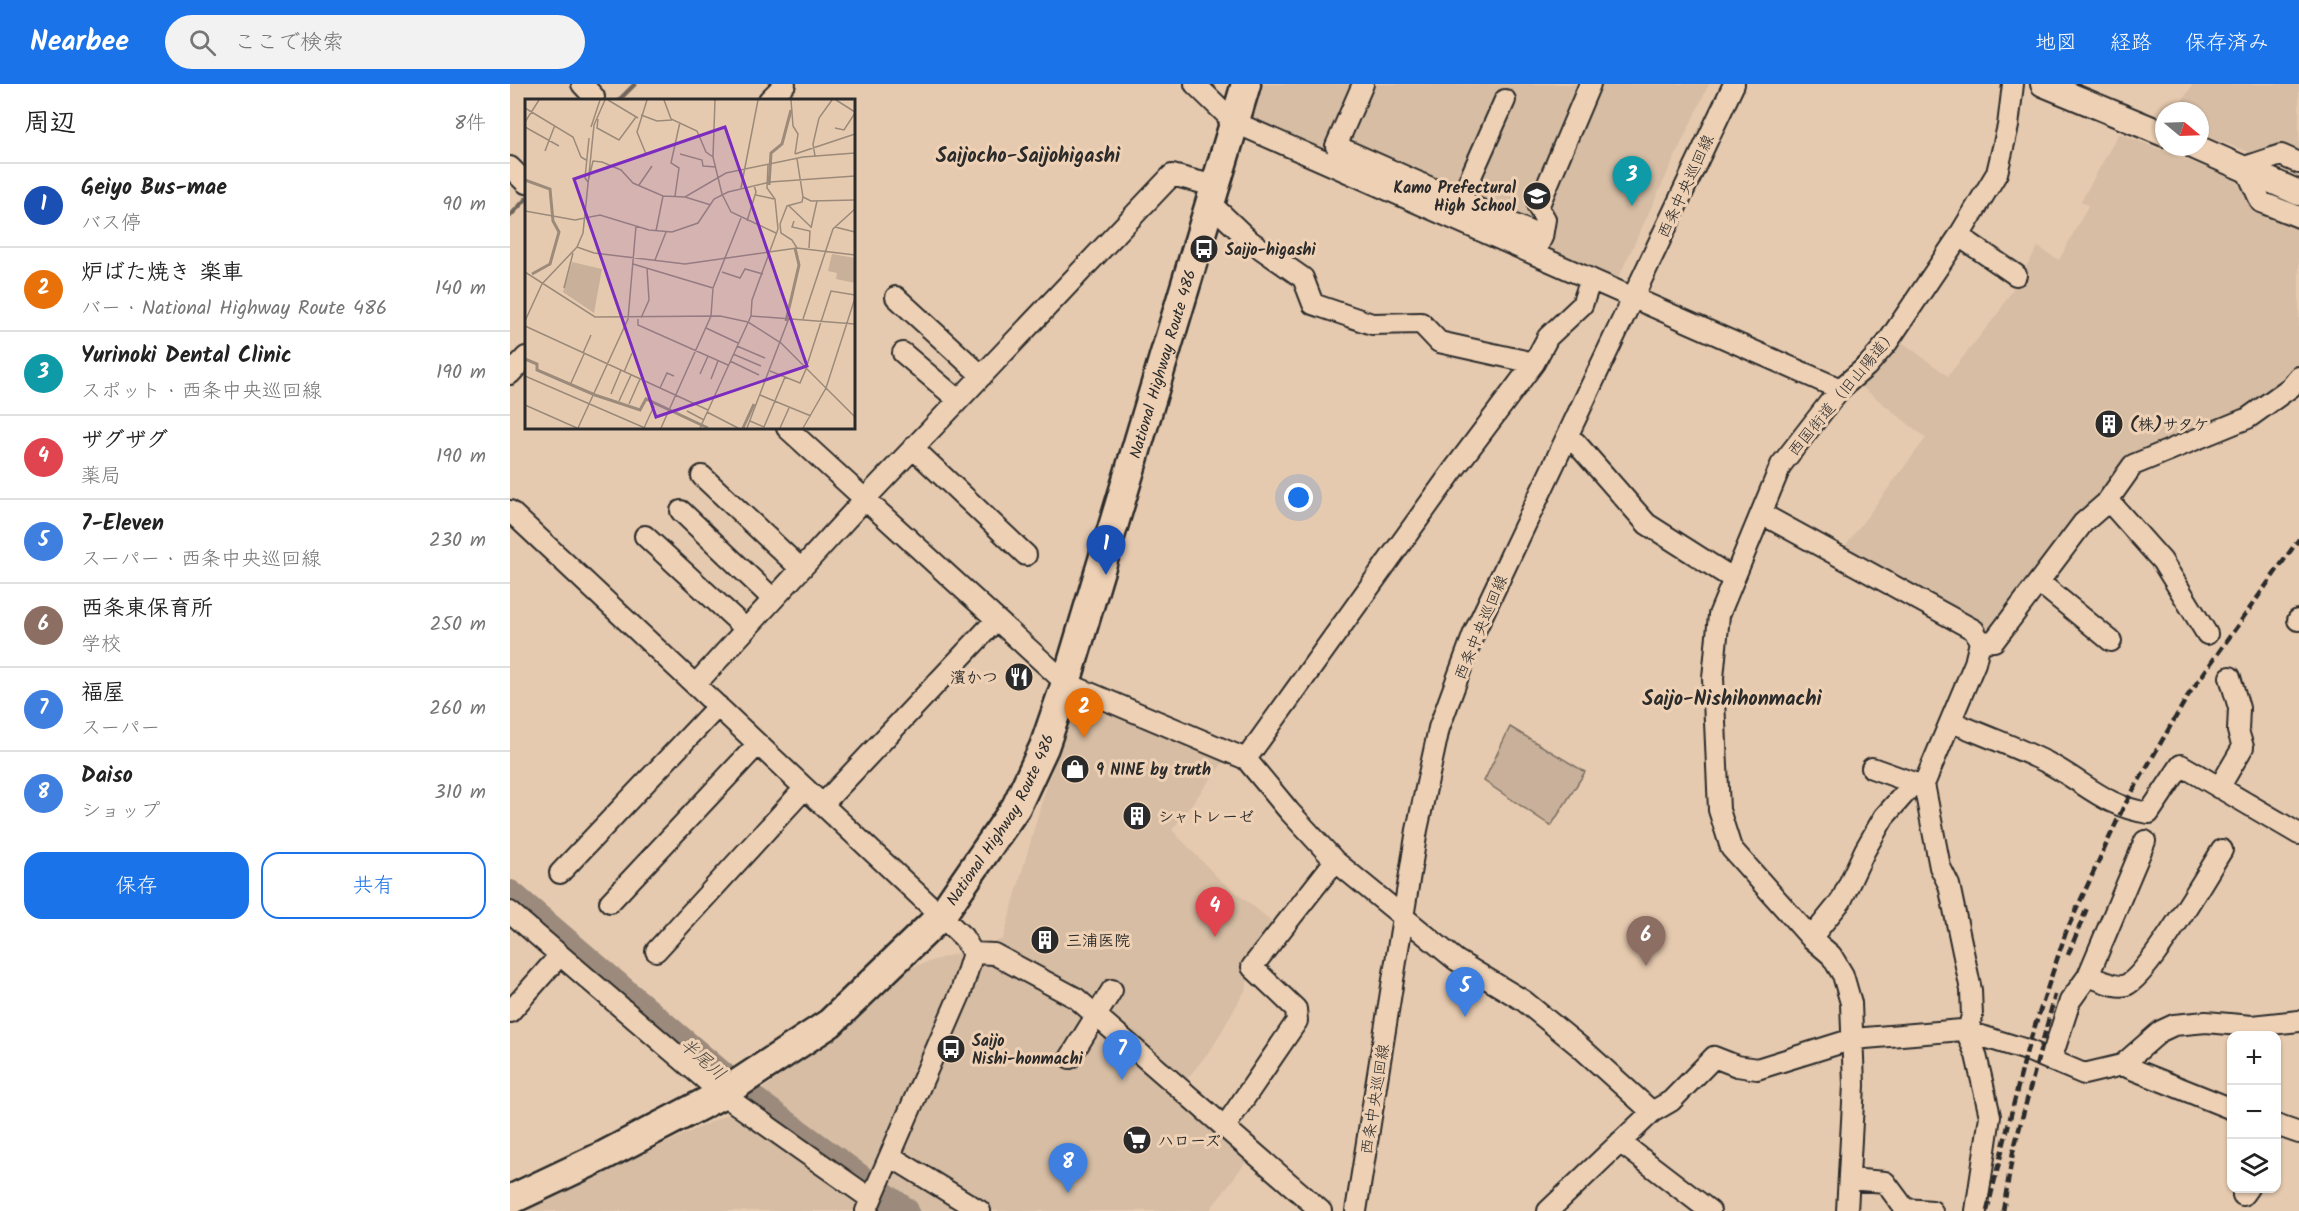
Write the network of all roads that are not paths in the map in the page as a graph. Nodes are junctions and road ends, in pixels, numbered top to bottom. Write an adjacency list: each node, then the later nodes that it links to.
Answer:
1 (785, 84): 9 (street)
2 (1195, 84): 11 (street)
3 (1246, 84): 11 (highway, National Highway Route 486)
4 (1364, 84): 20 (street)
5 (1590, 84): 23 (street)
6 (1734, 84): 27 (street, 西条中央巡回線)
7 (2013, 84): 22 (street, 西国街道（旧山陽道）)
8 (2043, 84): 12 (main road)
9 (770, 99)
10 (1505, 100): 20 (street)
11 (1234, 122): 19 (highway, National Highway Route 486); 23 (street)
12 (2155, 130)
13 (2209, 153): 16 (main road)
14 (2299, 163): 16 (street)
15 (510, 167): 17 (street)
16 (2245, 167): 18 (main road); 21 (street)
17 (525, 182)
18 (2299, 193)
19 (1212, 195): 30 (street); 32 (street); 57 (highway, National Highway Route 486)
20 (1460, 201): 23 (street)
21 (2299, 217)
22 (1959, 236): 24 (street); 34 (street, 西国街道（旧山陽道）)
23 (1538, 246): 25 (street)
24 (2016, 275)
25 (1591, 279): 27 (street); 30 (street)
26 (896, 297): 32 (street)
27 (1632, 298): 34 (street); 37 (street, 西条中央巡回線)
28 (903, 353): 35 (street)
29 (525, 358): 31 (street)
30 (1534, 363): 62 (street)
31 (510, 374)
32 (982, 376): 35 (street)
33 (2299, 377): 41 (street)
34 (1840, 389): 43 (street, 西国街道（旧山陽道）)
35 (958, 400): 38 (street)
36 (788, 429): 40 (street)
37 (1568, 438): 48 (street); 75 (street, 西条中央巡回線)
38 (914, 448): 40 (street); 46 (street)
39 (702, 476): 47 (street)
40 (864, 500): 47 (street); 51 (street)
41 (2108, 500): 49 (street); 53 (street)
42 (681, 511): 50 (street)
43 (1762, 514): 48 (street, 西国街道（旧山陽道）); 55 (street)
44 (512, 516): 58 (street)
45 (645, 536): 52 (street)
46 (1026, 555)
47 (801, 569): 50 (street)
48 (1732, 578): 77 (street, 西国街道（旧山陽道）)
49 (2040, 582): 54 (street); 55 (street)
50 (773, 599): 52 (street)
51 (996, 620): 57 (street); 67 (street)
52 (746, 629): 58 (street)
53 (2207, 634)
54 (2111, 641)
55 (1980, 642): 60 (street)
56 (2230, 677): 66 (street)
57 (1066, 683): 62 (street); 76 (highway, National Highway Route 486)
58 (695, 685): 59 (street)
59 (718, 706): 61 (street); 72 (street)
60 (1952, 722): 64 (street); 66 (street)
61 (758, 744): 65 (street); 73 (street)
62 (1246, 759): 71 (street)
63 (1872, 768): 64 (street)
64 (1919, 784): 77 (street); 86 (street)
65 (805, 788): 67 (street); 78 (street)
66 (2219, 788): 68 (street)
67 (823, 804): 76 (street)
68 (2299, 834)
69 (2145, 841): 81 (street)
70 (2223, 850): 81 (street)
71 (1335, 861): 75 (street); 95 (street)
72 (560, 873)
73 (610, 902)
74 (510, 912): 80 (street)
75 (1402, 915): 93 (street); 104 (street, 西条中央巡回線)
76 (941, 916): 79 (street); 91 (highway, National Highway Route 486)
77 (1811, 938): 87 (street, 西国街道（旧山陽道）)
78 (656, 951)
79 (973, 953): 84 (street); 98 (street)
80 (560, 955): 83 (street); 91 (street)
81 (2088, 976): 89 (street)
82 (1112, 990): 84 (street)
83 (510, 1012)
84 (1098, 1015): 88 (street); 95 (street)
85 (2299, 1021): 90 (street)
86 (1967, 1033): 87 (street); 89 (street); 109 (street)
87 (1853, 1039): 93 (street); 99 (street, 西国街道（旧山陽道）)
88 (1070, 1058)
89 (2051, 1060): 90 (street)
90 (2122, 1065): 92 (street)
91 (733, 1087): 100 (highway, National Highway Route 486); 101 (street)
92 (2227, 1107)
93 (1652, 1112): 97 (street)
94 (2281, 1126): 96 (street)
95 (1224, 1128): 103 (street)
96 (2299, 1133)
97 (1620, 1142): 105 (street); 106 (street)
98 (887, 1162): 101 (street); 102 (street)
99 (1849, 1179): 107 (street, 西国街道（旧山陽道）); 108 (street)
100 (510, 1200)
101 (868, 1205)
102 (980, 1211)
103 (1321, 1211)
104 (1356, 1211)
105 (1548, 1211)
106 (1710, 1211)
107 (1847, 1211)
108 (1932, 1211)
109 (1976, 1211)

